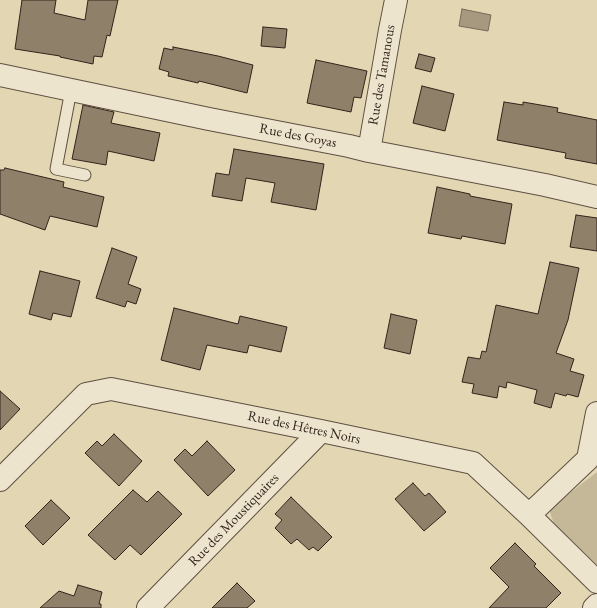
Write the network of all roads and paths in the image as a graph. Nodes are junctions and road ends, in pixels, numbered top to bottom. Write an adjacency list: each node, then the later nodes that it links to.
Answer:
1 (396, 0): 4 (street, Rue des Tamanous)
2 (0, 75): 3 (street, Rue des Goyas)
3 (71, 90): 4 (street, Rue des Goyas); 5 (lane)
4 (369, 151): 6 (street, Rue des Goyas)
5 (84, 175)
6 (597, 197)
7 (597, 413): 10 (street)
8 (321, 431): 9 (street, Rue des Hêtres Noirs); 10 (street, Rue des Hêtres Noirs); 13 (street, Rue des Moustiquaires)
9 (0, 480)
10 (529, 515): 11 (street, Rue des Hêtres Noirs)
11 (597, 582)
12 (597, 605): 14 (street)
13 (148, 608)
14 (594, 608)

